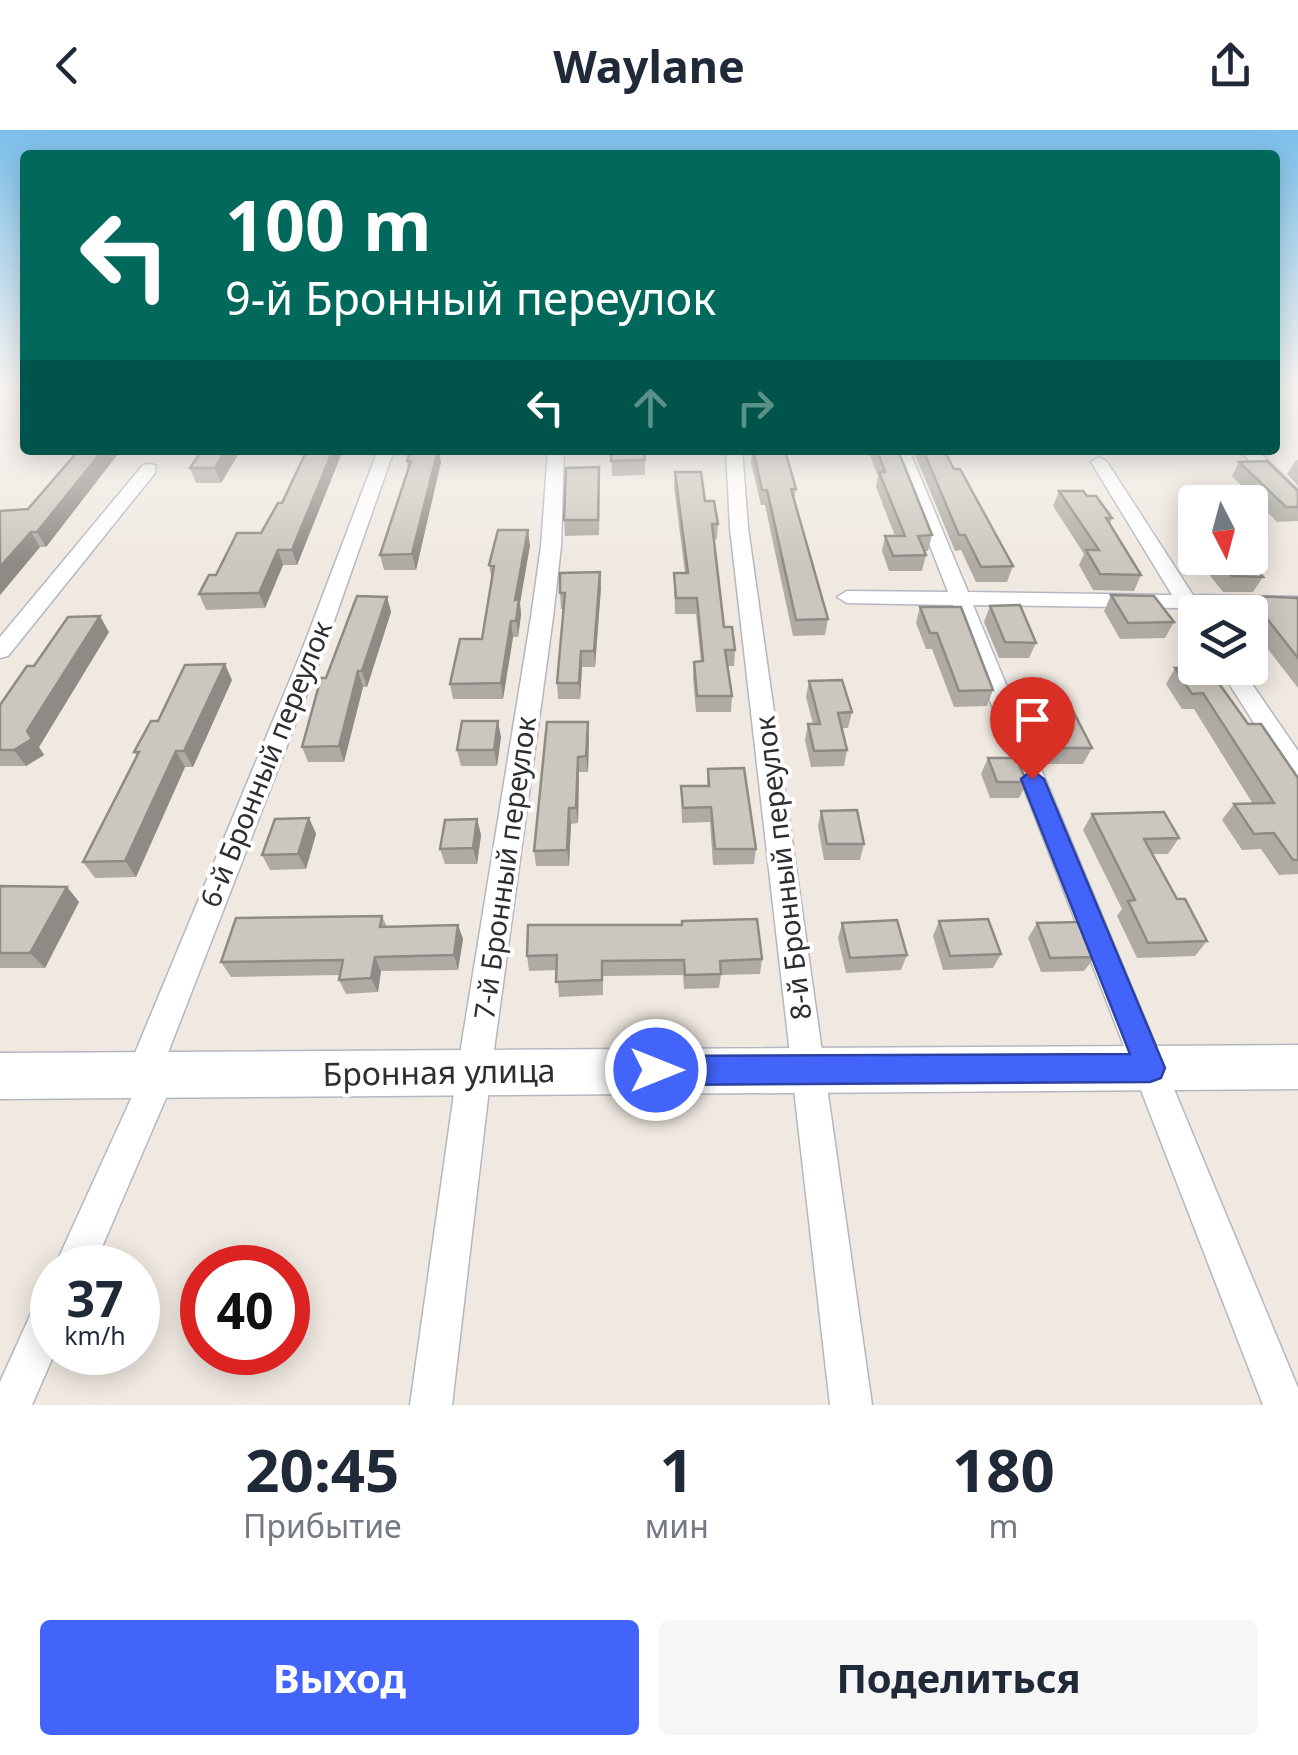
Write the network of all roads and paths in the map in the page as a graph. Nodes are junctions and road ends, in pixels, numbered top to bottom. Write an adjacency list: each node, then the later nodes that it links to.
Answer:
1 (384, 455): 23 (street, 6-й Бронный переулок)
2 (556, 455): 21 (street, 7-й Бронный переулок)
3 (734, 455): 20 (street, 8-й Бронный переулок)
4 (904, 455): 11 (street)
5 (1251, 455): 8 (street)
6 (1099, 462): 9 (street)
7 (149, 468): 15 (street)
8 (1298, 500)
9 (1183, 595)
10 (847, 597): 11 (street)
11 (959, 598): 14 (street); 19 (street)
12 (1298, 603): 13 (street)
13 (1268, 604)
14 (1178, 607)
15 (0, 651)
16 (1241, 685): 17 (street)
17 (1298, 771)
18 (1298, 1067): 19 (street, Бронная улица)
19 (1150, 1068): 20 (street, Бронная улица); 29 (street)
20 (807, 1069): 21 (street, Бронная улица); 28 (street, 8-й Бронный переулок)
21 (474, 1072): 23 (street, Бронная улица); 27 (street, 7-й Бронный переулок)
22 (0, 1076): 23 (street, Бронная улица)
23 (150, 1077): 24 (street, 6-й Бронный переулок)
24 (81, 1245)
25 (30, 1362): 26 (street)
26 (11, 1405)
27 (431, 1405)
28 (851, 1405)
29 (1284, 1405)

